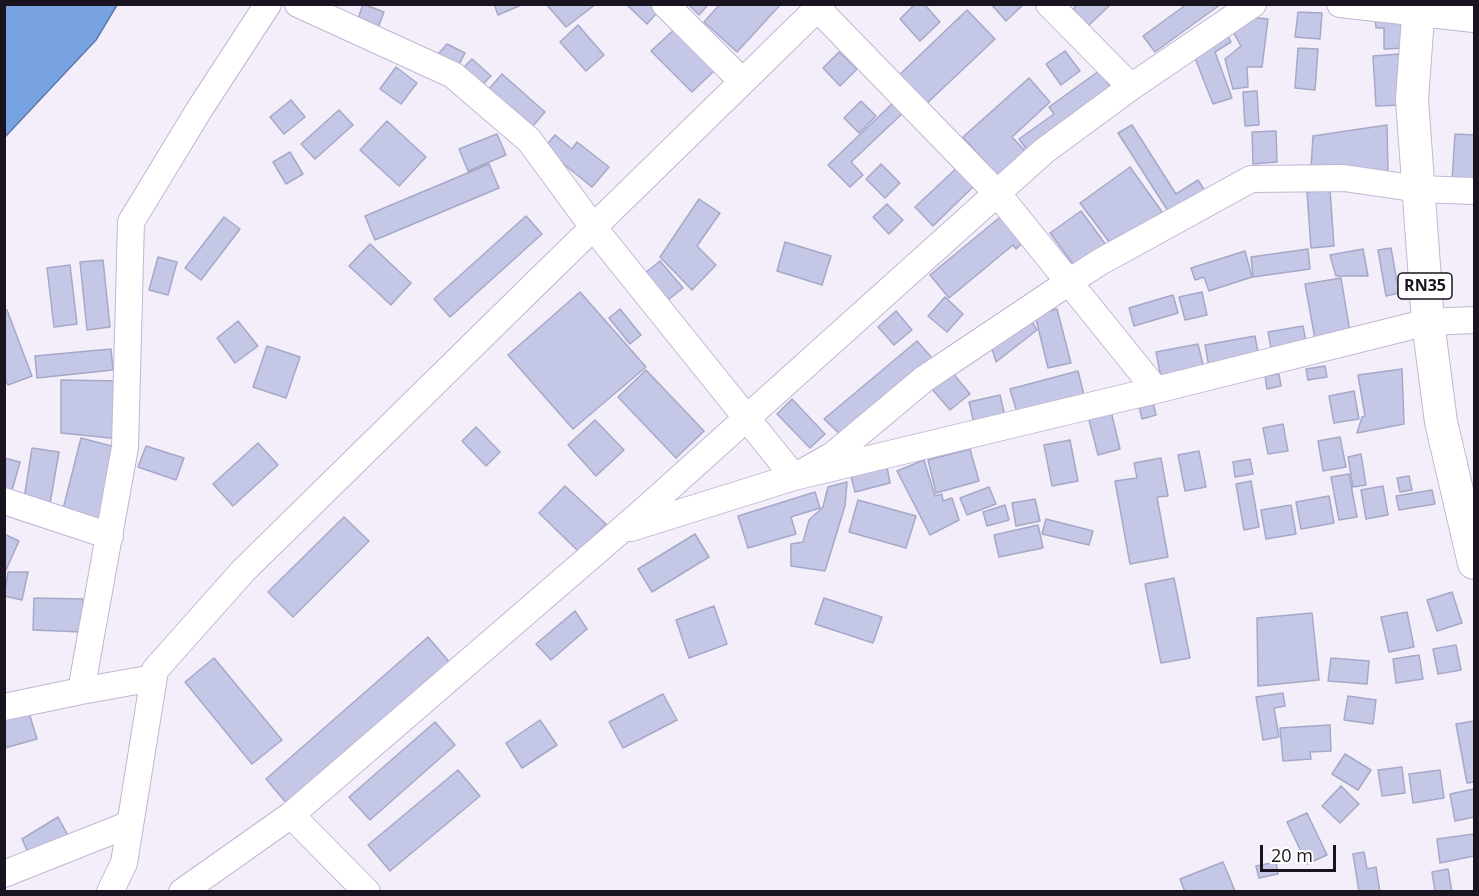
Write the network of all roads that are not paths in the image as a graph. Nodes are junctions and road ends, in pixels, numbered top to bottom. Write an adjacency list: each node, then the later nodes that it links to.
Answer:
1 (268, 4): 24 (street)
2 (298, 4): 15 (street)
3 (665, 4): 10 (street)
4 (1049, 4): 11 (street)
5 (1252, 4): 11 (street)
6 (1340, 4): 8 (street)
7 (820, 7): 10 (street); 14 (street)
8 (1418, 9): 9 (street); 12 (main road, RN35)
9 (1474, 19)
10 (742, 81): 15 (street)
11 (1131, 87): 14 (street)
12 (1419, 189): 13 (street); 16 (street); 18 (main road, RN35)
13 (1474, 191)
14 (997, 193): 16 (street); 20 (street)
15 (592, 227): 20 (street); 26 (street)
16 (1068, 282): 19 (street); 21 (street)
17 (1474, 320): 18 (street)
18 (1428, 322): 19 (street); 25 (main road, RN35)
19 (1156, 390): 21 (street)
20 (746, 419): 21 (street); 23 (street)
21 (794, 477): 23 (street)
22 (4, 501): 24 (street)
23 (621, 531): 29 (street)
24 (110, 536): 27 (street)
25 (1474, 563)
26 (153, 678): 27 (street); 30 (street)
27 (81, 691): 28 (street)
28 (4, 707)
29 (291, 815): 32 (street); 34 (street)
30 (130, 824): 31 (street); 33 (street)
31 (4, 874)
32 (353, 886)
33 (110, 891)
34 (182, 891)

